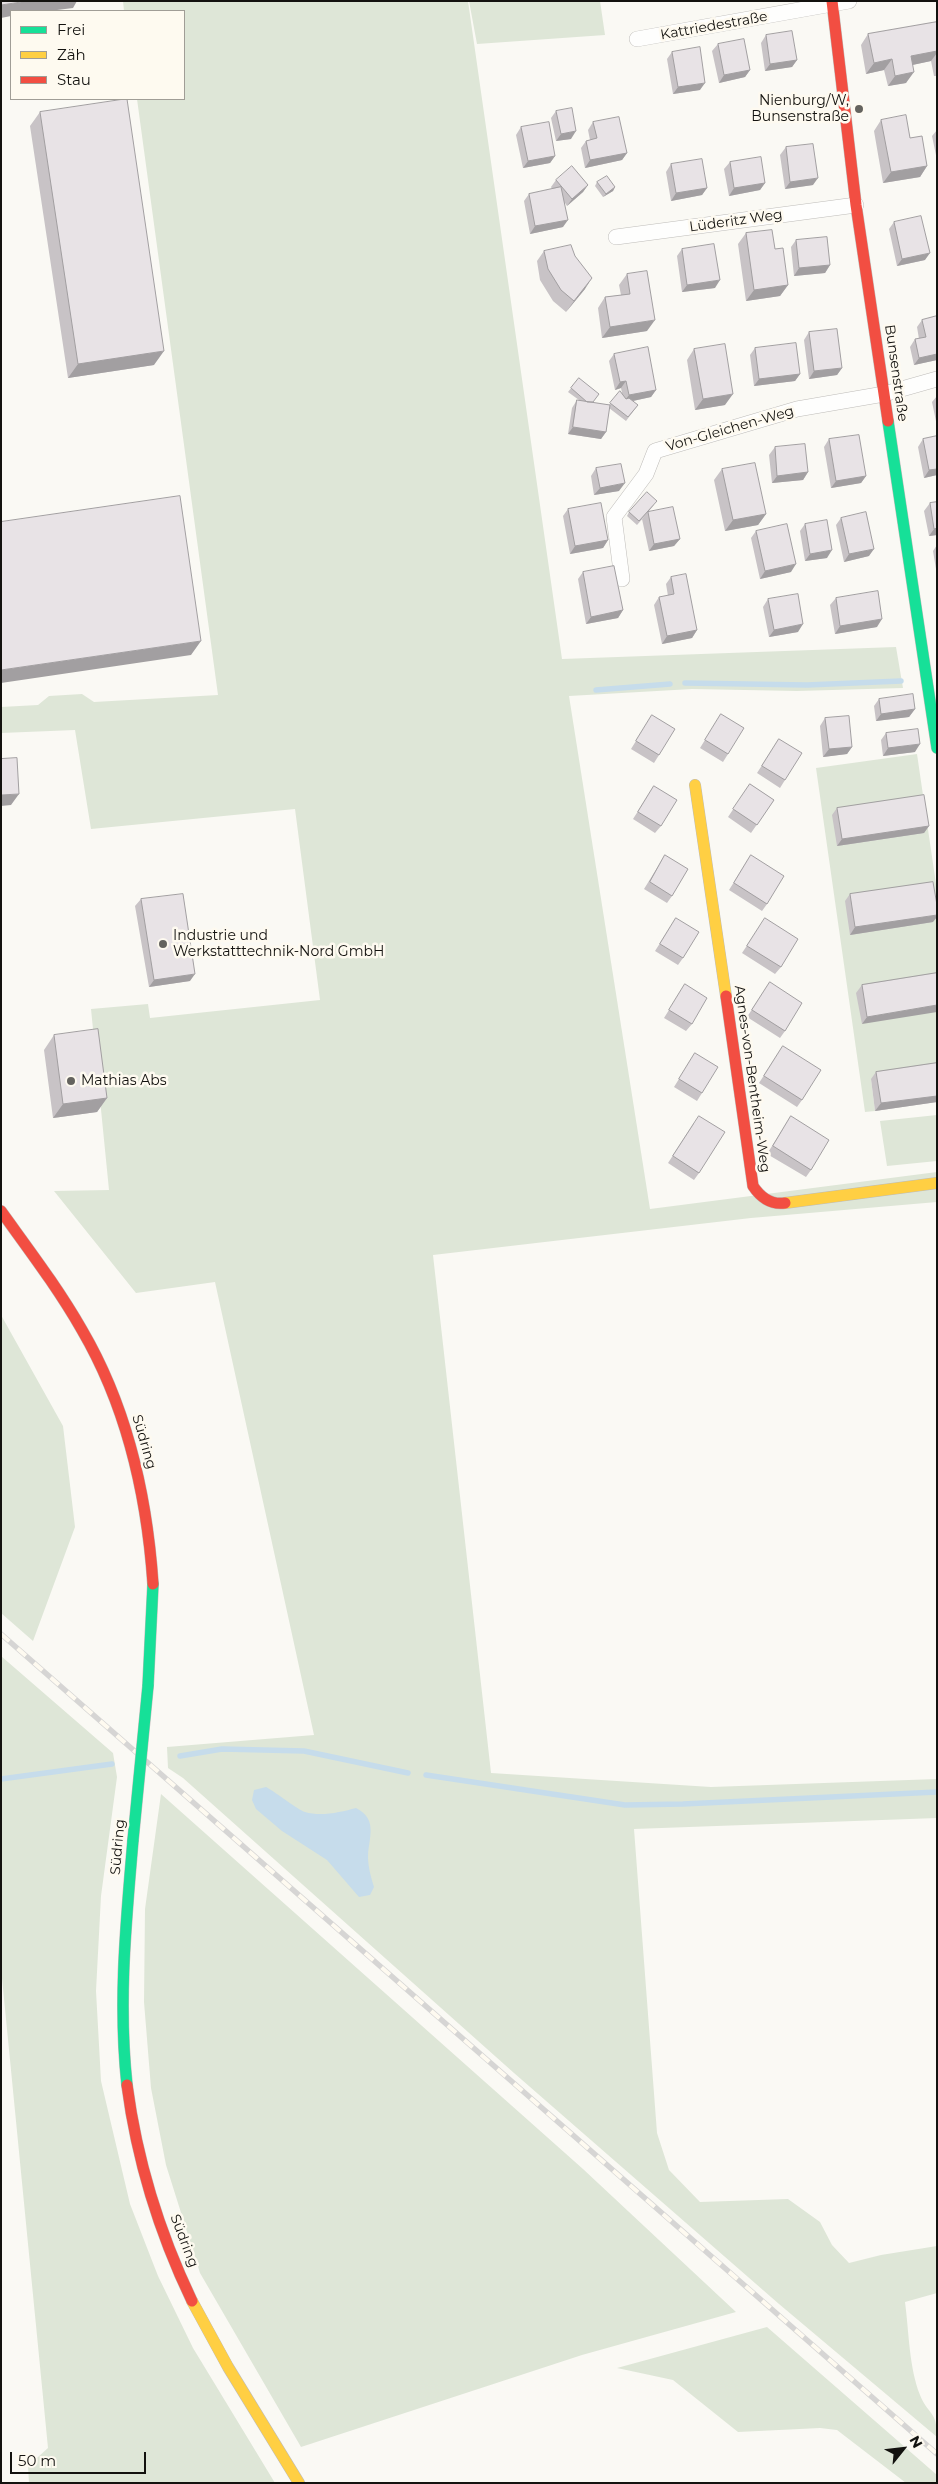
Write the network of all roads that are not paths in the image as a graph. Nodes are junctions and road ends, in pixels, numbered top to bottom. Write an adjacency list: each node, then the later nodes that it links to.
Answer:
1 (849, 1): 2 (street, Kattriedestraße)
2 (832, 3): 3 (street, Kattriedestraße); 4 (street, Bunsenstraße)
3 (638, 40)
4 (856, 205): 5 (street, Lüderitz Weg); 7 (street, Bunsenstraße)
5 (616, 237)
6 (937, 379): 7 (street)
7 (884, 394): 8 (street, Von-Gleichen-Weg); 9 (street, Bunsenstraße)
8 (622, 579)
9 (937, 748)
10 (695, 785): 11 (street, Agnes-von-Bentheim-Weg)
11 (937, 1183)
12 (1, 1211): 13 (street, Südring, bridge)
13 (299, 2483)

